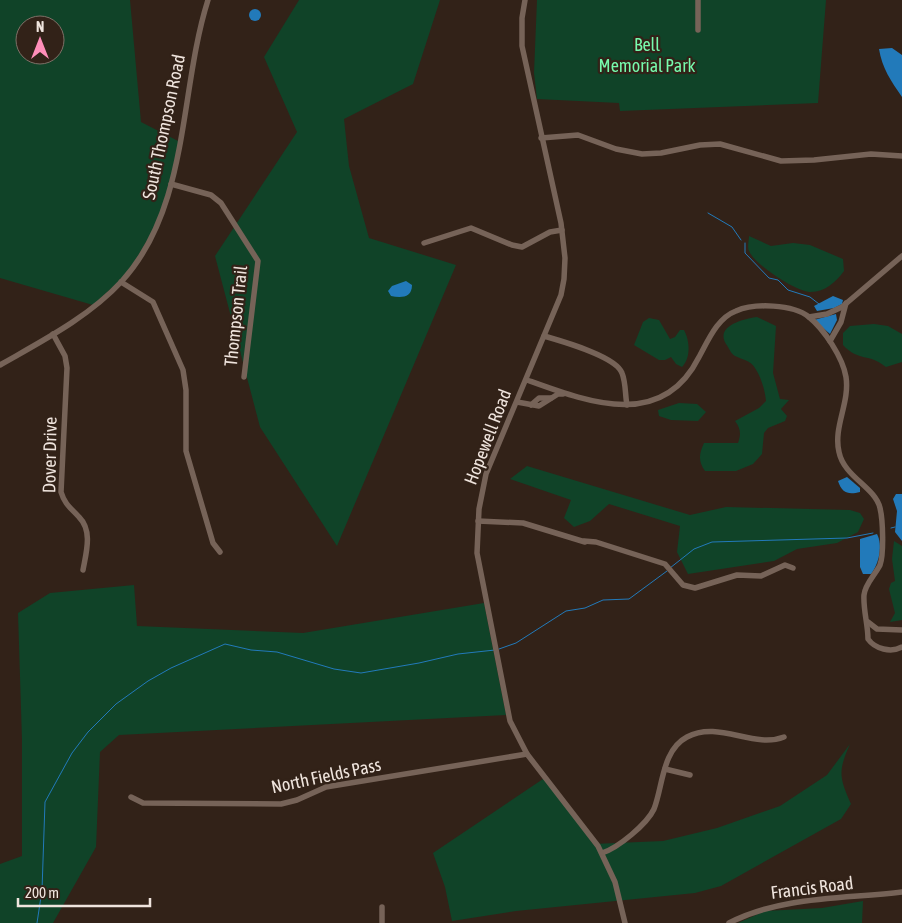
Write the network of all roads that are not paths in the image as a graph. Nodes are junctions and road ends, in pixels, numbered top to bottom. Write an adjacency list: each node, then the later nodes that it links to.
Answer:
1 (208, 0): 7 (street, South Thompson Road)
2 (525, 0): 5 (street, Hopewell Road)
3 (698, 0): 4 (street)
4 (698, 30)
5 (541, 138): 6 (street); 8 (street, Hopewell Road)
6 (902, 156)
7 (171, 184): 11 (street, South Thompson Road); 18 (street, Thompson Trail)
8 (562, 230): 9 (street); 15 (street, Hopewell Road)
9 (424, 243)
10 (902, 256): 12 (street)
11 (121, 282): 14 (street, South Thompson Road); 24 (street)
12 (846, 303): 13 (street); 16 (street)
13 (809, 317): 16 (street); 22 (street)
14 (53, 334): 17 (street, South Thompson Road); 26 (street, Dover Drive)
15 (544, 336): 19 (street, Hopewell Road); 22 (street)
16 (830, 341): 27 (street)
17 (0, 365)
18 (244, 377)
19 (527, 380): 20 (street); 21 (street, Hopewell Road)
20 (568, 394): 21 (street); 22 (street)
21 (517, 402): 23 (street, Hopewell Road)
22 (627, 405)
23 (478, 521): 25 (street); 31 (street, Hopewell Road)
24 (220, 552)
25 (794, 568)
26 (84, 570)
27 (868, 622): 28 (street); 29 (street)
28 (902, 630)
29 (902, 647)
30 (784, 737): 32 (street)
31 (527, 754): 34 (street, North Fields Pass); 35 (street, Hopewell Road)
32 (665, 769): 33 (street); 35 (street)
33 (690, 775)
34 (131, 797)
35 (602, 853): 38 (street, Hopewell Road)
36 (902, 892): 40 (street, Francis Road)
37 (382, 907): 39 (street)
38 (625, 922)
39 (382, 923)
40 (729, 923)

